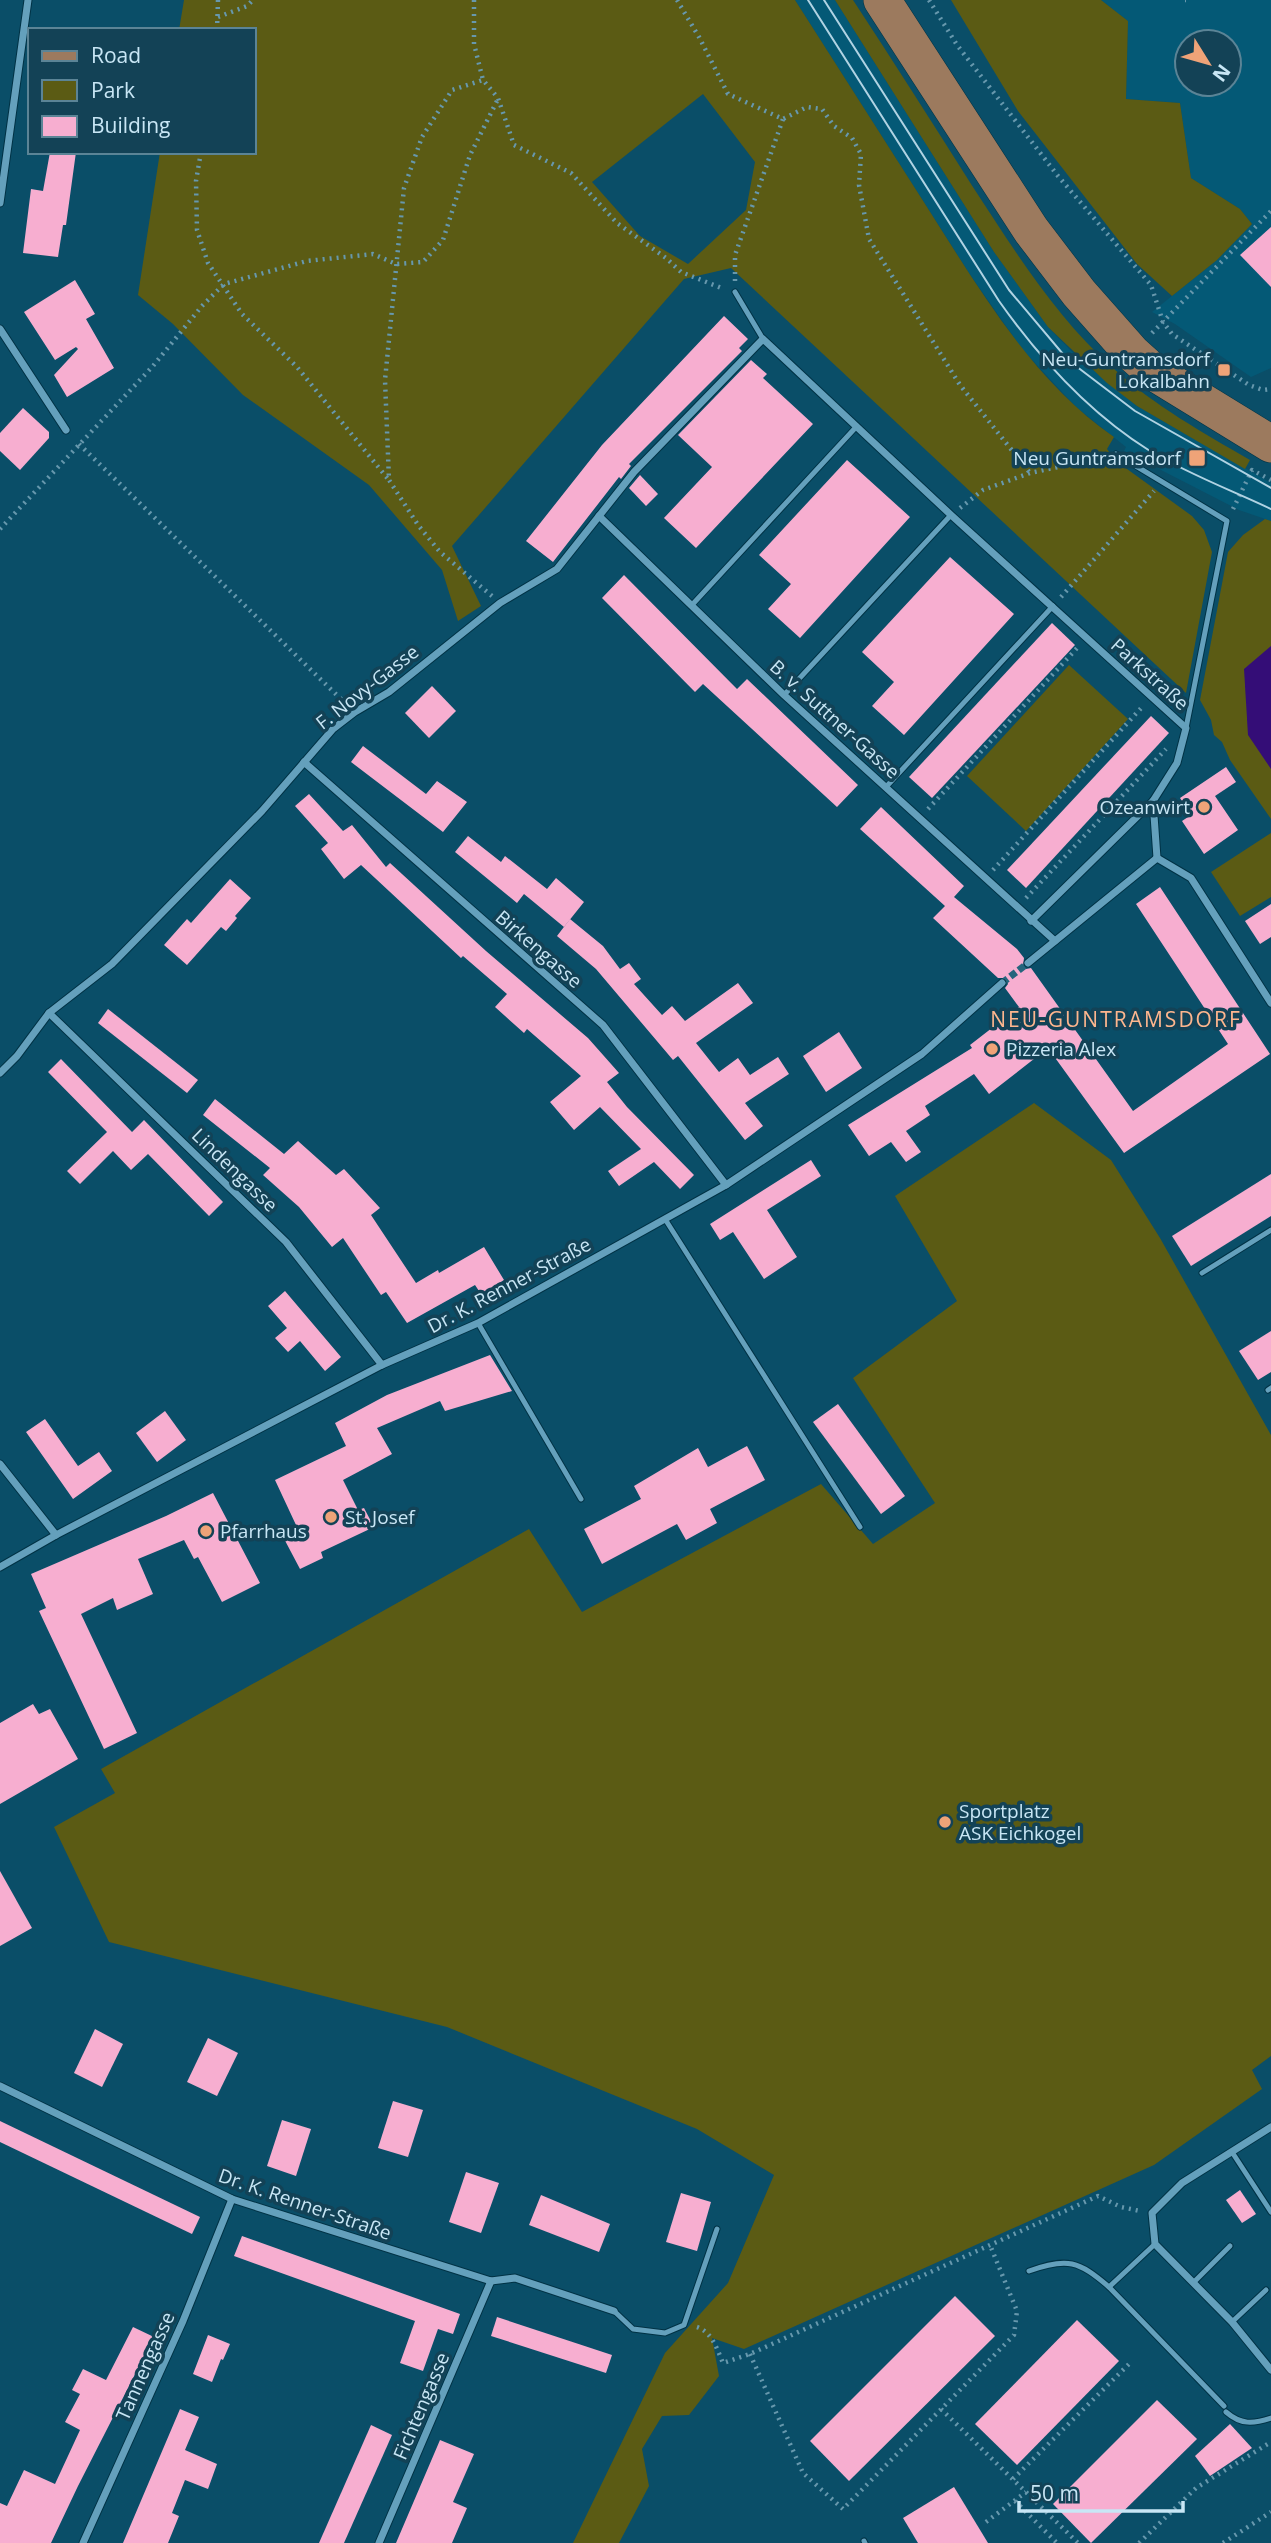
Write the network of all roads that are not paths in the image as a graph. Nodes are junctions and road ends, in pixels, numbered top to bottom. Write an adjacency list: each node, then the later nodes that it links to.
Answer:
1 (28, 0): 3 (street)
2 (882, 0): 9 (main road)
3 (0, 203)
4 (735, 292): 6 (lane)
5 (0, 329): 8 (street)
6 (763, 339): 7 (street, Parkstraße); 12 (street, F. Novy-Gasse)
7 (857, 426): 11 (street, Parkstraße); 13 (lane)
8 (66, 430)
9 (1271, 444)
10 (1116, 454): 16 (lane)
11 (951, 515): 14 (street, Parkstraße); 15 (lane)
12 (598, 516): 13 (street, B. v. Suttner-Gasse); 17 (street, F. Novy-Gasse)
13 (691, 606): 15 (street, B. v. Suttner-Gasse)
14 (1053, 606): 16 (street, Parkstraße); 18 (lane)
15 (785, 695): 18 (street, B. v. Suttner-Gasse)
16 (1186, 728): 19 (street, Parkstraße)
17 (304, 762): 26 (street, F. Novy-Gasse); 28 (street, Birkengasse)
18 (886, 787): 21 (street, B. v. Suttner-Gasse)
19 (1153, 801): 20 (street); 21 (street, Parkstraße)
20 (1157, 858): 22 (street); 25 (street)
21 (1031, 921): 22 (street, B. v. Suttner-Gasse)
22 (1055, 941): 23 (street)
23 (1028, 963)
24 (1002, 983): 28 (street, Dr. K. Renner-Straße)
25 (1271, 1003)
26 (49, 1013): 27 (street, F. Novy-Gasse); 33 (street, Lindengasse)
27 (0, 1073)
28 (726, 1185): 29 (street, Dr. K. Renner-Straße)
29 (665, 1219): 32 (street, Dr. K. Renner-Straße); 36 (lane)
30 (1271, 1230): 31 (lane)
31 (1202, 1273)
32 (478, 1323): 33 (street, Dr. K. Renner-Straße); 35 (lane)
33 (382, 1365): 37 (street, Dr. K. Renner-Straße)
34 (0, 1464): 37 (street)
35 (581, 1499)
36 (860, 1527)
37 (56, 1535): 38 (street, Dr. K. Renner-Straße)
38 (0, 1567)
39 (0, 2086): 42 (street, Dr. K. Renner-Straße)
40 (1271, 2127): 41 (street)
41 (1232, 2152): 43 (lane); 45 (street)
42 (232, 2199): 48 (street, Dr. K. Renner-Straße); 56 (street, Tannengasse)
43 (1271, 2212)
44 (717, 2229): 52 (lane)
45 (1155, 2244): 49 (street); 50 (lane)
46 (1230, 2246): 49 (lane)
47 (1029, 2271): 50 (lane)
48 (491, 2281): 52 (street, Dr. K. Renner-Straße); 57 (street, Fichtengasse)
49 (1193, 2283): 53 (street)
50 (1109, 2287): 55 (lane)
51 (1266, 2290): 53 (lane)
52 (614, 2311)
53 (1232, 2322): 54 (street)
54 (1271, 2370)
55 (1271, 2418)
56 (83, 2543)
57 (379, 2543)

